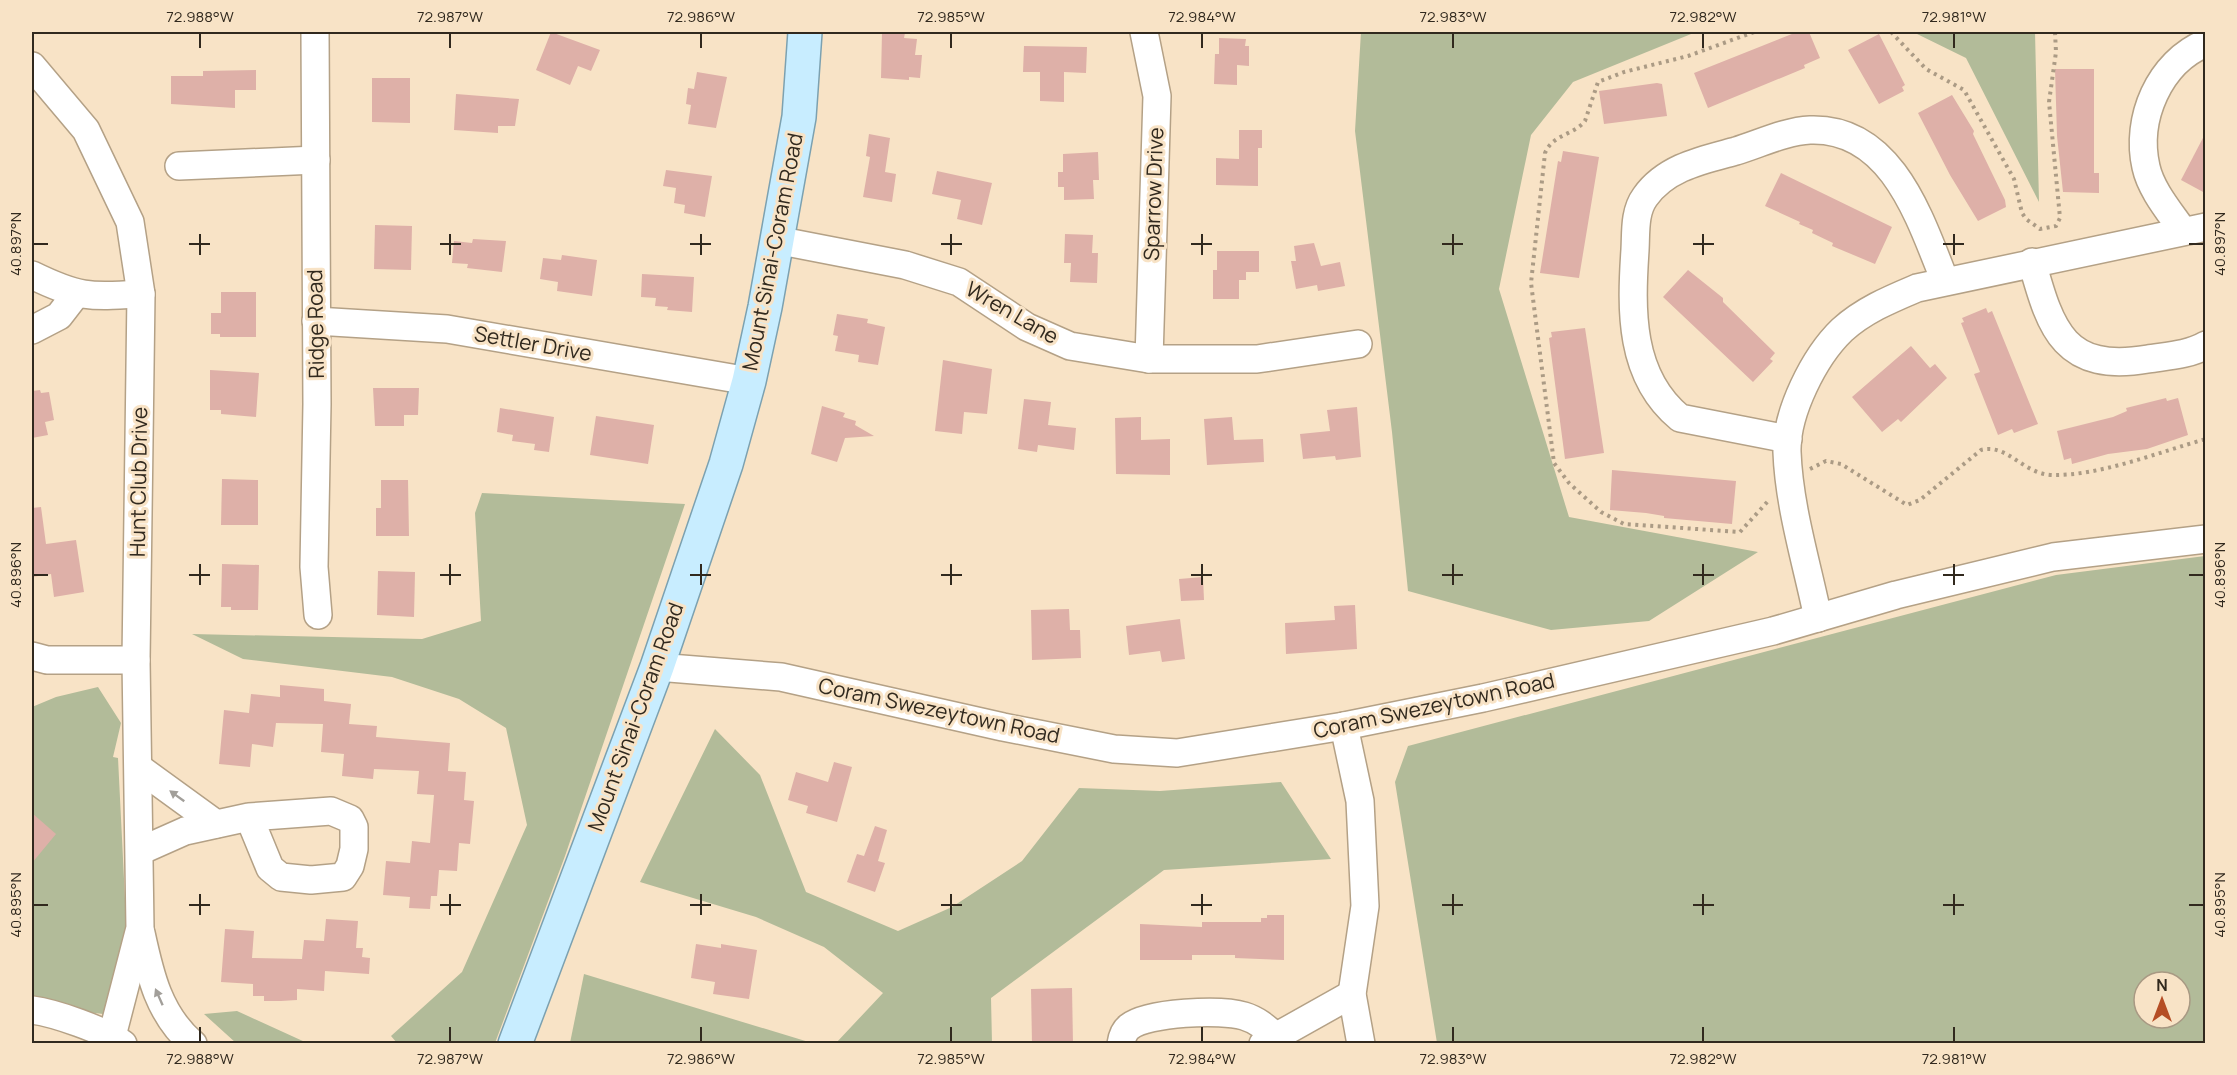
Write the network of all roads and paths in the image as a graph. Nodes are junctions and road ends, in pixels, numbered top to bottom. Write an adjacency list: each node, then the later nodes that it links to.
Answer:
1 (315, 32): 8 (street, Ridge Road)
2 (805, 32): 11 (main road, Mount Sinai-Coram Road)
3 (1144, 32): 21 (street, Sparrow Drive)
4 (1891, 32): 5 (path)
5 (2055, 32)
6 (2205, 44): 10 (street)
7 (32, 66): 16 (street, Hunt Club Drive)
8 (316, 160): 9 (street); 17 (street, Ridge Road)
9 (179, 166)
10 (2194, 229): 12 (street)
11 (776, 240): 21 (street, Wren Lane); 22 (main road, Mount Sinai-Coram Road)
12 (2032, 262): 14 (street); 20 (street)
13 (32, 275): 15 (street)
14 (1945, 281): 23 (street); 23 (street)
15 (76, 294): 16 (street); 18 (street)
16 (141, 294): 29 (street, Hunt Club Drive)
17 (315, 321): 22 (street, Settler Drive); 27 (street, Ridge Road)
18 (32, 330)
19 (1358, 344): 21 (street, Wren Lane)
20 (2205, 345)
21 (1149, 358)
22 (749, 381): 31 (main road, Mount Sinai-Coram Road)
23 (1788, 439): 28 (street)
24 (2205, 440): 25 (path)
25 (1804, 474)
26 (2205, 539): 28 (street, Coram Swezeytown Road)
27 (318, 615)
28 (1818, 618): 32 (street, Coram Swezeytown Road)
29 (136, 660): 30 (street); 33 (street, Hunt Club Drive)
30 (37, 661)
31 (657, 667): 32 (street, Coram Swezeytown Road); 43 (main road, Mount Sinai-Coram Road)
32 (1344, 726): 38 (street)
33 (139, 768): 35 (street, one-way to 33); 36 (street, Hunt Club Drive)
34 (249, 817): 35 (street)
35 (216, 825): 36 (street)
36 (140, 851): 37 (street, Hunt Club Drive)
37 (140, 928): 40 (street, Hunt Club Drive); 41 (street, Hunt Club Drive, one-way to 37)
38 (1352, 994): 42 (street); 45 (street)
39 (32, 1010): 40 (street, Hunt Club Drive)
40 (103, 1037)
41 (177, 1038)
42 (1269, 1040): 44 (street)
43 (515, 1044)
44 (1121, 1044)
45 (1361, 1044)

